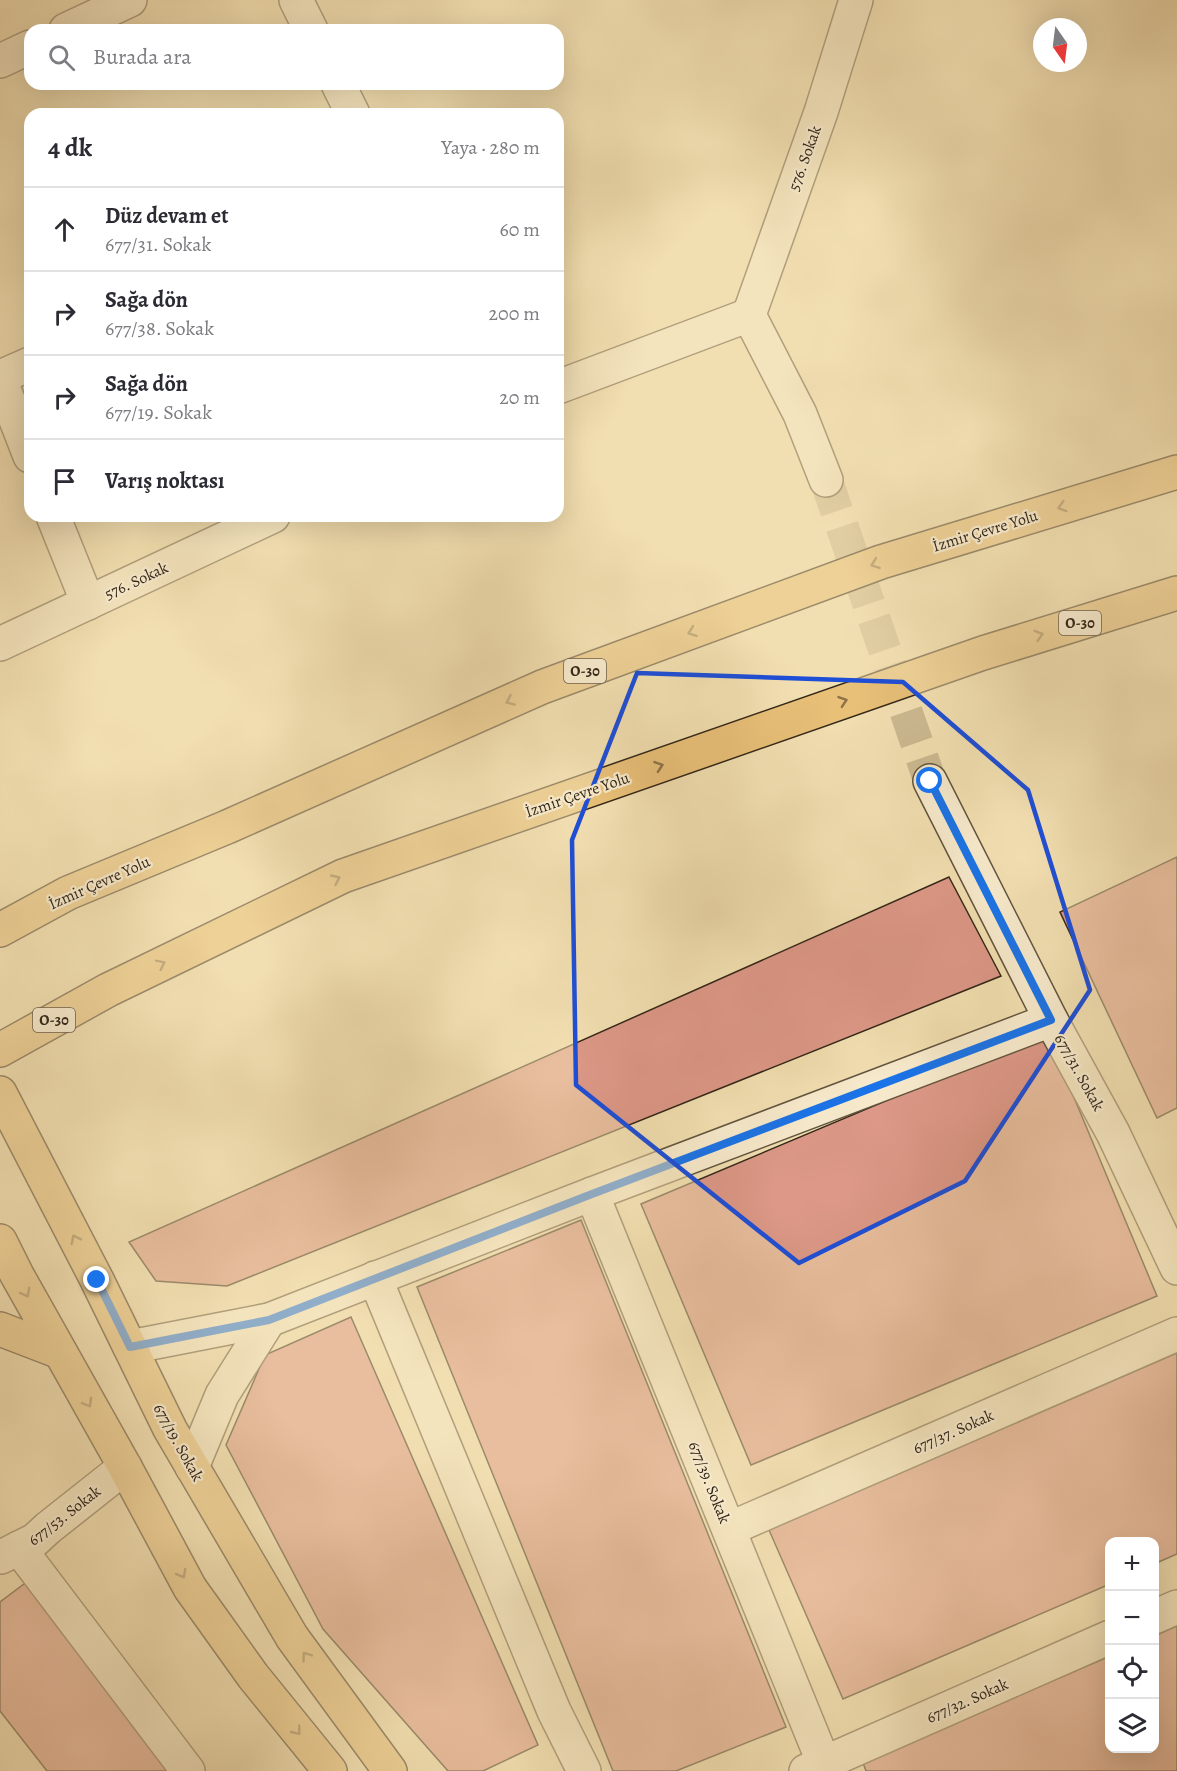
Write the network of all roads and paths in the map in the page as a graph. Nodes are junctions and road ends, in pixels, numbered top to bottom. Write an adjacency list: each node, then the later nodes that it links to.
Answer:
1 (130, 0): 4 (street)
2 (296, 0): 5 (street)
3 (856, 0): 10 (street, 576. Sokak)
4 (79, 24)
5 (308, 24)
6 (24, 50): 7 (street)
7 (0, 61)
8 (341, 90): 9 (street)
9 (350, 108)
10 (748, 315): 13 (street); 17 (street)
11 (24, 367): 12 (street)
12 (0, 378): 14 (street)
13 (564, 385)
14 (24, 440)
15 (1177, 463): 18 (main road)
16 (1177, 472): 18 (main road, İzmir Çevre Yolu / O-30)
17 (826, 480)
18 (1118, 490): 25 (main road, İzmir Çevre Yolu / O-30, one-way to 25)
19 (56, 522): 22 (street)
20 (260, 522): 22 (street, 576. Sokak)
21 (1177, 593): 27 (main road, İzmir Çevre Yolu / O-30, one-way to 21)
22 (88, 603): 23 (street, 576. Sokak)
23 (0, 645)
24 (930, 781): 26 (street, 677/31. Sokak)
25 (0, 930)
26 (1051, 1020): 29 (street); 31 (street, 677/31. Sokak)
27 (0, 1050)
28 (0, 1093): 36 (main road, 677/19. Sokak, one-way to 28)
29 (592, 1194): 32 (street); 40 (street, 677/39. Sokak)
30 (0, 1241): 37 (main road, one-way to 37)
31 (1177, 1268)
32 (375, 1278): 33 (street); 49 (street)
33 (269, 1320): 36 (street); 39 (street)
34 (0, 1329): 37 (main road)
35 (1177, 1334): 40 (street, 677/37. Sokak)
36 (130, 1347): 39 (main road, 677/19. Sokak)
37 (60, 1352): 38 (main road, one-way to 38)
38 (125, 1467): 41 (street, 677/53. Sokak); 47 (main road, one-way to 47)
39 (192, 1467): 48 (main road, 677/19. Sokak, one-way to 39)
40 (729, 1529): 45 (street, 677/39. Sokak)
41 (10, 1553): 46 (street)
42 (1177, 1607): 43 (street)
43 (1159, 1615)
44 (1105, 1639): 45 (street, 677/32. Sokak)
45 (820, 1768)
46 (188, 1771)
47 (330, 1771)
48 (390, 1771)
49 (584, 1771)

